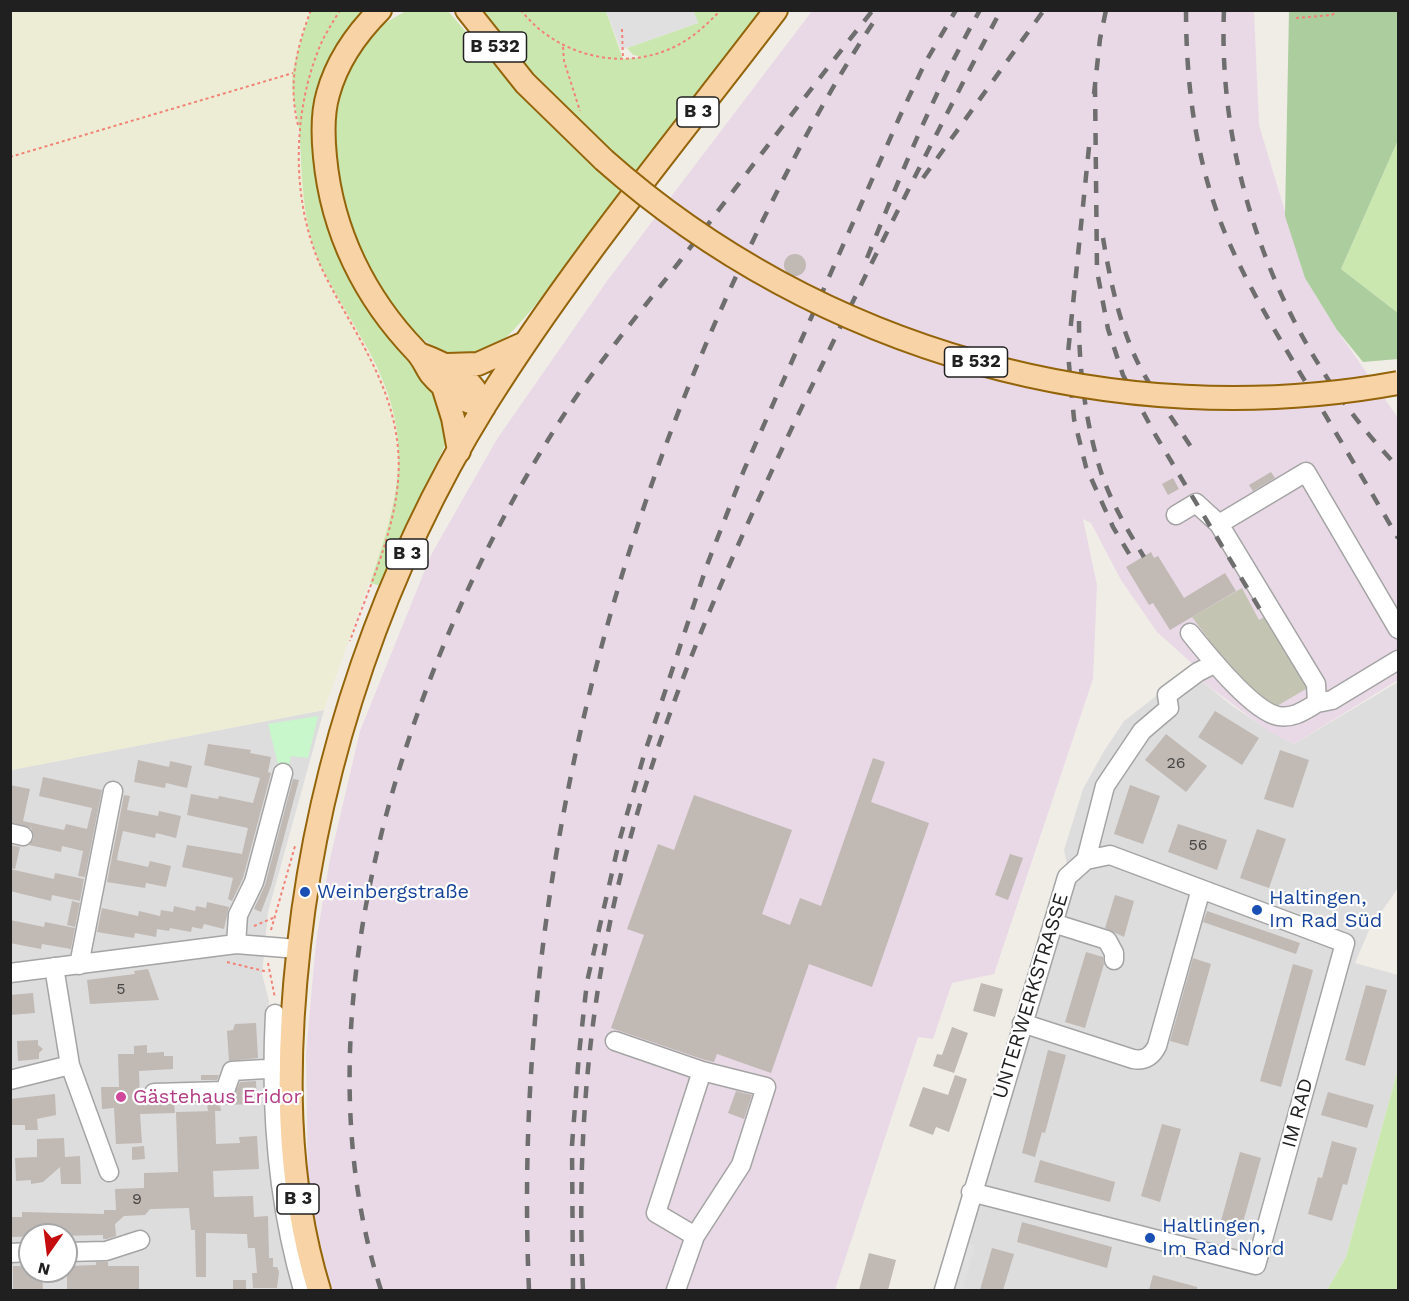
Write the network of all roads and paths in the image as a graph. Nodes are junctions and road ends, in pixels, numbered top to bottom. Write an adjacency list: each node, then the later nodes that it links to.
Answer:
1 (311, 10): 13 (path)
2 (340, 10): 15 (path)
3 (380, 10): 18 (main road)
4 (467, 10): 19 (main road, B 532, bridge)
5 (521, 10): 11 (path)
6 (721, 10): 12 (path)
7 (776, 10): 17 (main road, B 3)
8 (1338, 10): 9 (path)
9 (1296, 18)
10 (622, 29): 12 (path)
11 (563, 47): 12 (path); 14 (path)
12 (622, 59)
13 (293, 72): 15 (path); 16 (path)
14 (582, 115)
15 (299, 128): 26 (path)
16 (10, 158)
17 (526, 342): 18 (main road); 20 (main road, B 3)
18 (445, 376): 20 (main road); 21 (main road)
19 (1398, 383)
20 (484, 407): 21 (main road, B 3)
21 (459, 451): 39 (main road, B 3)
22 (1176, 515): 23 (street)
23 (1219, 524): 24 (street); 29 (street)
24 (1398, 628)
25 (1190, 633): 28 (street)
26 (350, 644)
27 (1398, 660): 29 (street)
28 (1206, 668): 29 (street); 33 (street, UNTERWERKSTRASSE)
29 (1317, 703)
30 (283, 772): 37 (street)
31 (113, 791): 41 (street)
32 (296, 841): 35 (path)
33 (1086, 860): 34 (street, IM RAD); 36 (street, UNTERWERKSTRASSE)
34 (1201, 889): 45 (street); 53 (street, IM RAD)
35 (273, 918): 37 (path); 38 (path)
36 (1053, 923): 40 (street); 45 (street, UNTERWERKSTRASSE)
37 (237, 939): 38 (street); 41 (street)
38 (268, 946): 39 (street); 44 (path)
39 (298, 949): 48 (main road, B 3)
40 (1114, 960)
41 (79, 965): 42 (street)
42 (54, 968): 43 (street); 47 (street)
43 (10, 973)
44 (274, 1014): 48 (street)
45 (1022, 1023): 53 (street, UNTERWERKSTRASSE)
46 (615, 1041): 49 (street)
47 (70, 1065): 50 (street); 52 (street)
48 (281, 1068): 51 (street); 57 (street); 58 (main road, B 3)
49 (702, 1071): 54 (street); 54 (street)
50 (10, 1080)
51 (154, 1093)
52 (109, 1172)
53 (971, 1192): 60 (street, UNTERWERKSTRASSE)
54 (695, 1236): 59 (street)
55 (140, 1240): 56 (street)
56 (78, 1252)
57 (303, 1290)
58 (319, 1290)
59 (676, 1290)
60 (944, 1290)

